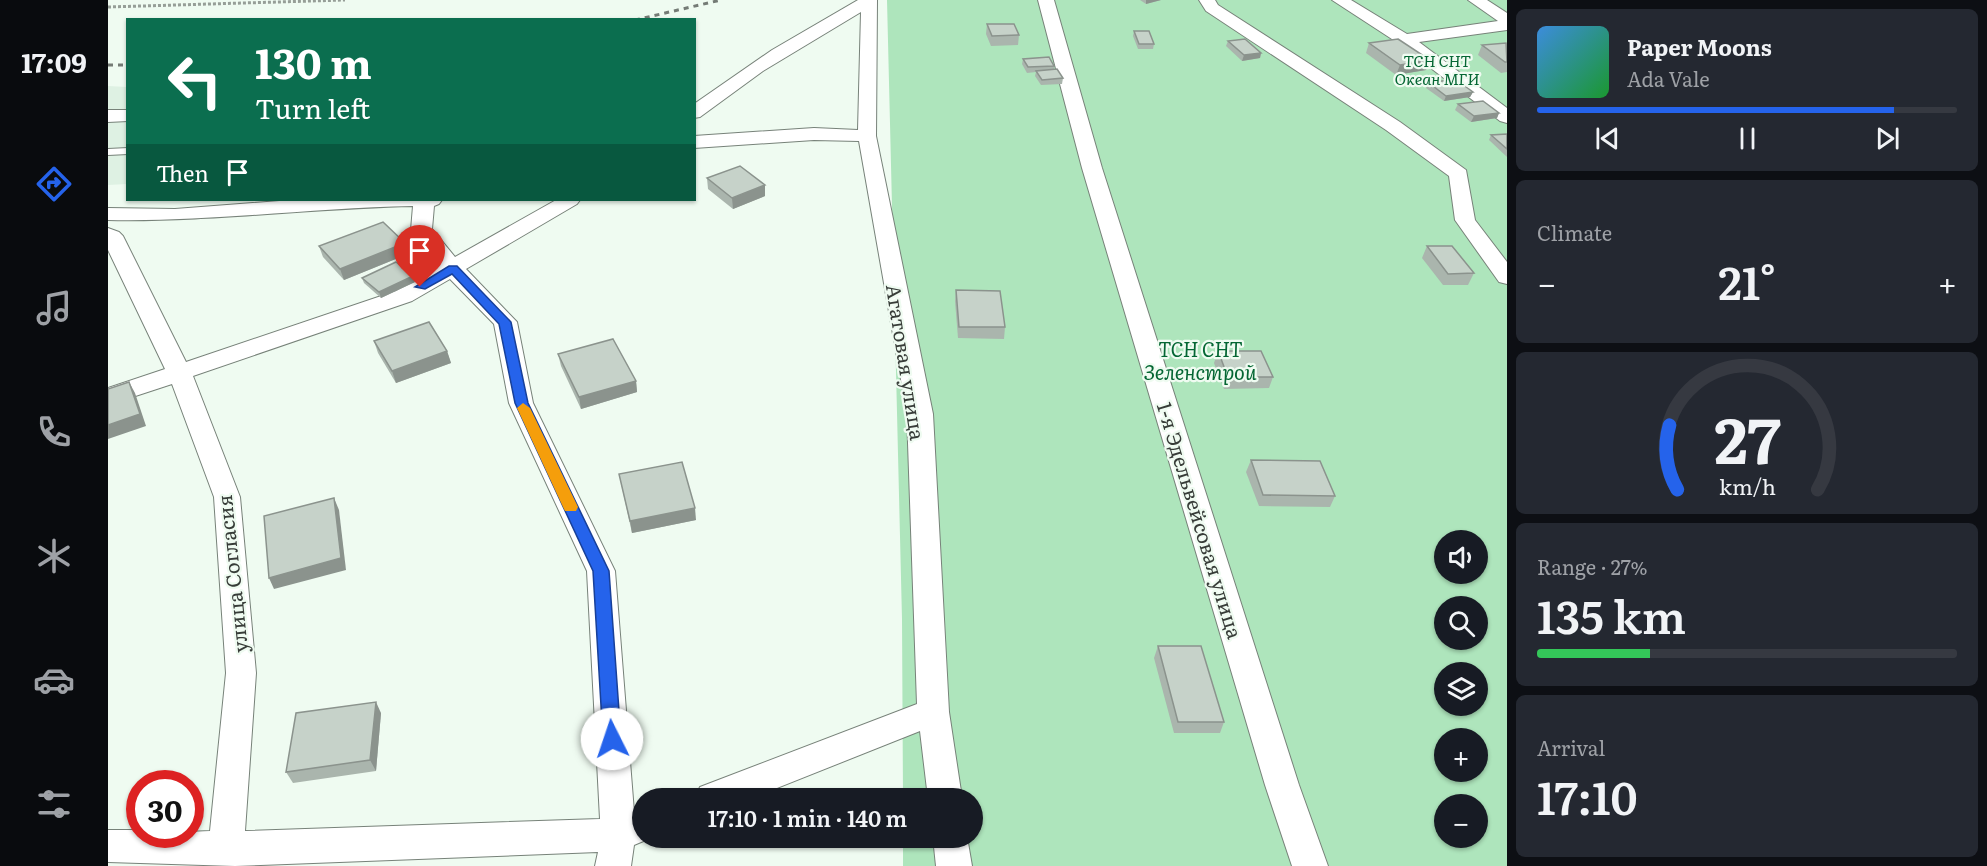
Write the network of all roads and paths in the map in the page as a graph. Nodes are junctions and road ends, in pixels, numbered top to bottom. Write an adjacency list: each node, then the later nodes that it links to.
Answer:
1 (345, 0): 7 (path)
2 (868, 0): 11 (street); 15 (street, Агатовая улица)
3 (1047, 0): 36 (street, 1-я Эдельвейсовая улица)
4 (1207, 0): 25 (street)
5 (1340, 0): 10 (street)
6 (1476, 0): 8 (street)
7 (108, 7)
8 (1507, 20)
9 (1507, 25): 10 (street)
10 (1404, 39): 14 (street)
11 (696, 111)
12 (126, 115): 13 (street)
13 (108, 116)
14 (1507, 117)
15 (867, 136): 16 (street); 28 (street, Агатовая улица)
16 (696, 142)
17 (108, 152): 18 (lane)
18 (126, 152)
19 (349, 201): 22 (street)
20 (428, 201): 24 (street)
21 (568, 201): 24 (street)
22 (108, 214)
23 (108, 234): 26 (street, улица Согласия)
24 (453, 269): 26 (street); 31 (street)
25 (1507, 276)
26 (180, 374): 27 (street); 34 (street, улица Согласия)
27 (108, 397)
28 (933, 712): 29 (street); 30 (street, Агатовая улица)
29 (738, 788)
30 (944, 788)
31 (624, 842): 34 (street)
32 (108, 846): 34 (street)
33 (952, 848): 35 (street)
34 (221, 857)
35 (954, 866)
36 (1310, 866)

